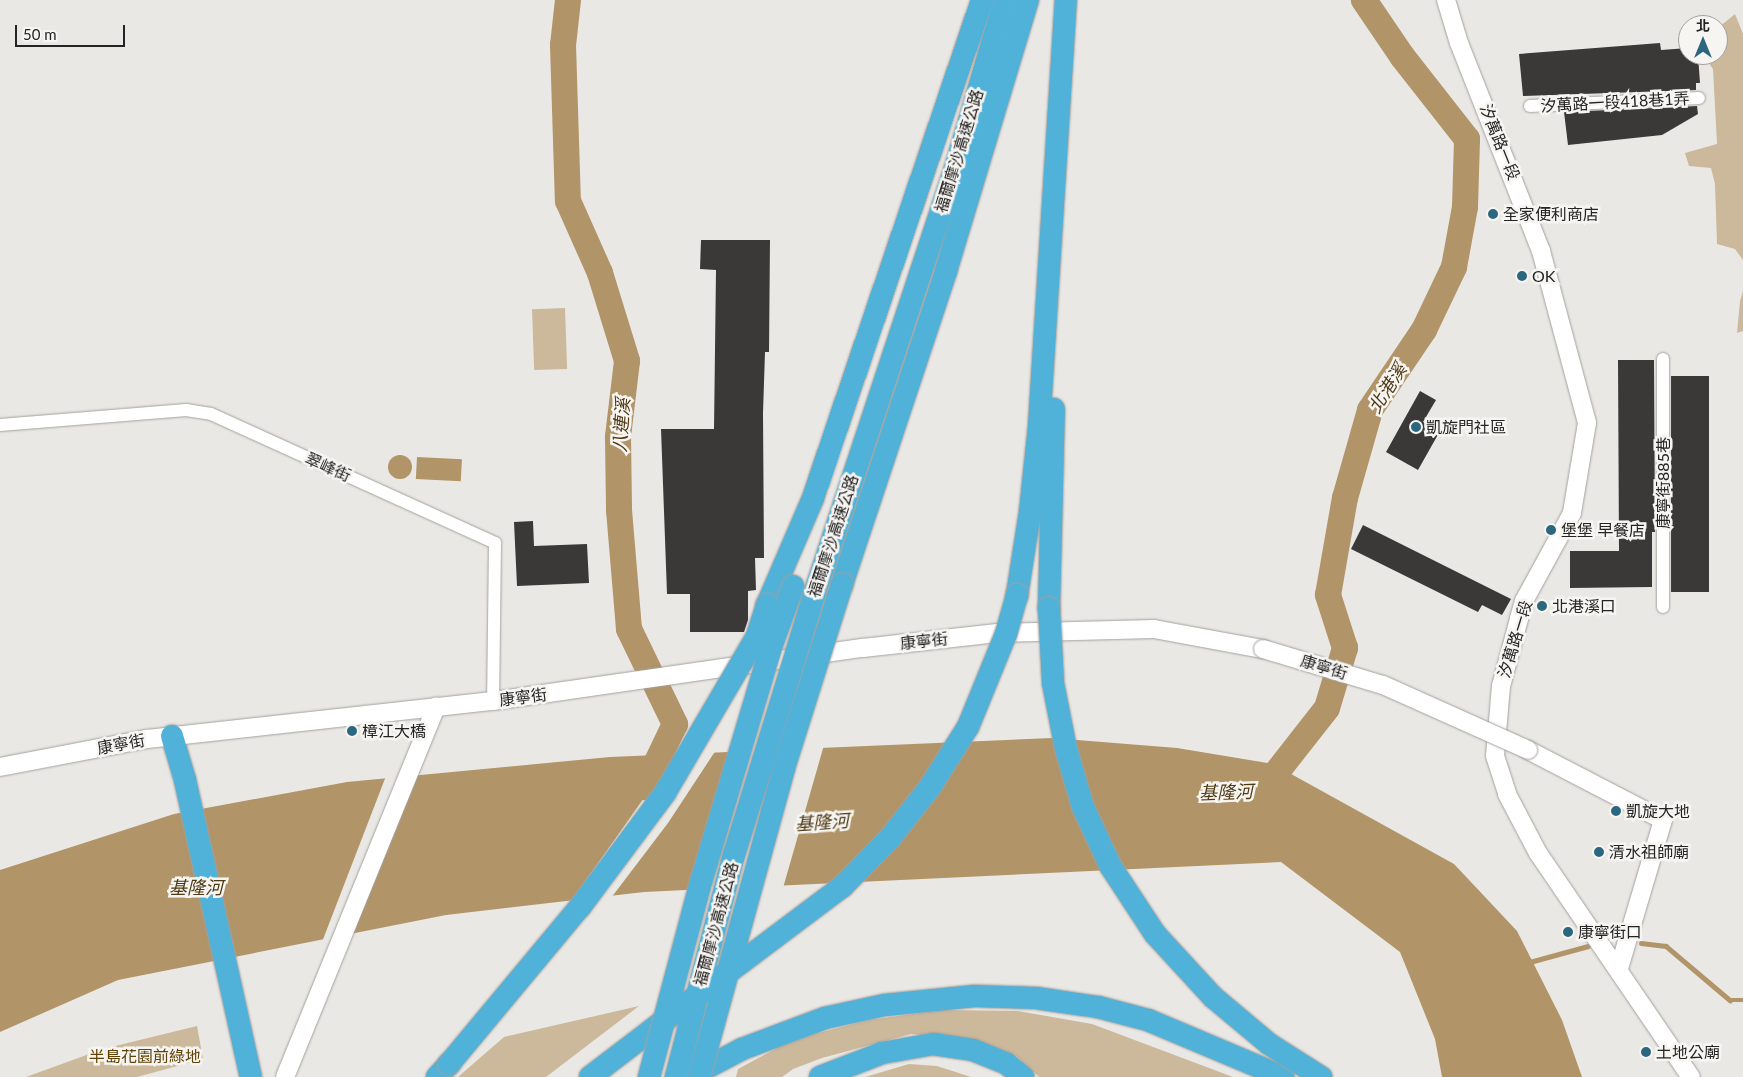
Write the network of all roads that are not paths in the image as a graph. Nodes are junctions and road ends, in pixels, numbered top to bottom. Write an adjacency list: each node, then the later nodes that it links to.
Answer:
1 (982, 0): 11 (highway)
2 (1005, 0): 12 (highway, 福爾摩沙高速公路)
3 (1028, 0): 26 (highway, 福爾摩沙高速公路, bridge)
4 (1066, 0): 8 (highway)
5 (1446, 0): 18 (street, 汐萬路一段)
6 (1699, 98): 7 (street, 汐萬路一段418巷1弄)
7 (1530, 106)
8 (1048, 298): 22 (highway, bridge); 30 (highway, bridge)
9 (1663, 359): 13 (street, 康寧街885巷)
10 (0, 425): 14 (street, 翠峰街)
11 (812, 498): 12 (highway); 19 (highway, bridge)
12 (804, 589): 23 (highway, bridge); 24 (highway, 福爾摩沙高速公路, bridge)
13 (1663, 607)
14 (493, 701): 15 (street, 康寧街); 18 (street, 康寧街, bridge)
15 (436, 707): 16 (street, 康寧街); 21 (street)
16 (172, 736): 17 (street, 康寧街); 20 (highway)
17 (0, 767)
18 (1619, 969): 31 (street, 汐萬路一段)
19 (443, 1071)
20 (251, 1077)
21 (285, 1077)
22 (590, 1077)
23 (649, 1077)
24 (676, 1077)
25 (688, 1077): 29 (highway)
26 (698, 1077)
27 (820, 1077): 28 (highway)
28 (1023, 1077)
29 (1283, 1077)
30 (1321, 1077)
31 (1691, 1077)

